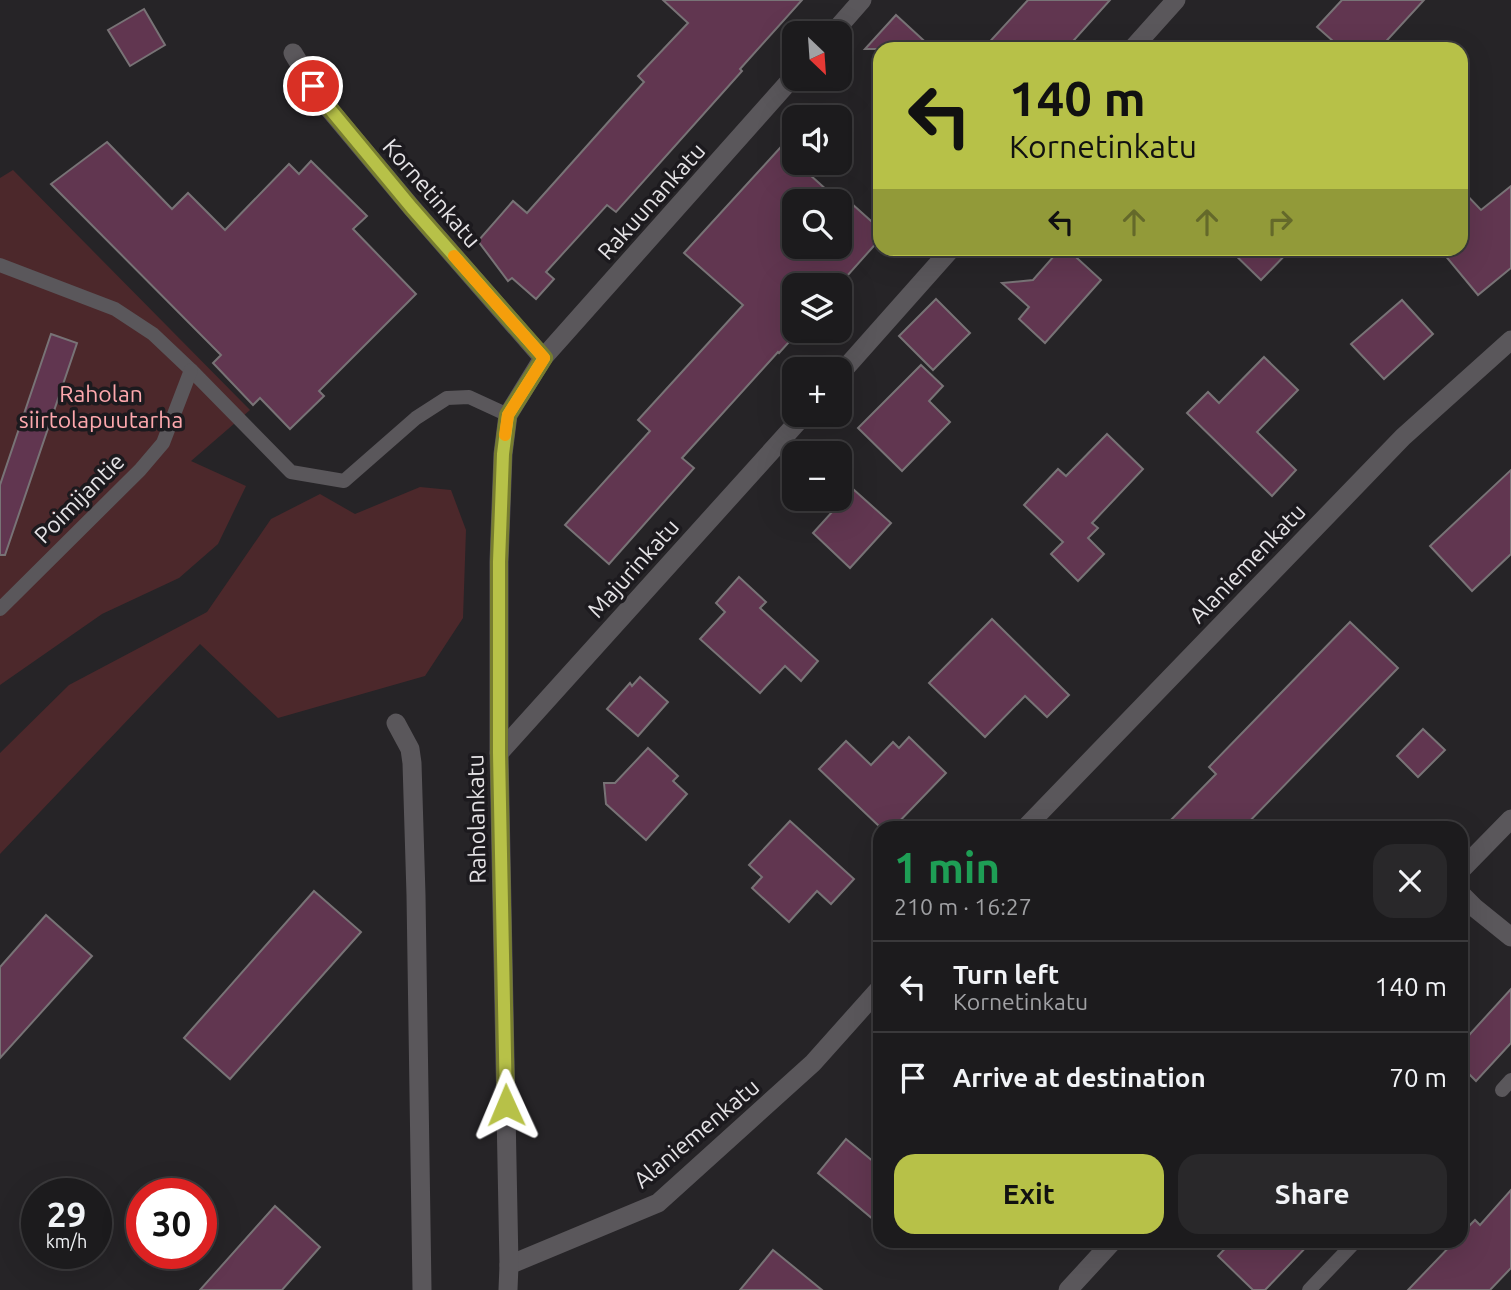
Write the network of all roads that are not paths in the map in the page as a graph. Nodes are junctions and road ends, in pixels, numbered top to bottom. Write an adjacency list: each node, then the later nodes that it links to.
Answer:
1 (862, 0): 3 (street)
2 (1176, 0): 4 (street)
3 (843, 21)
4 (1138, 42)
5 (293, 53): 10 (street, Kornetinkatu)
6 (782, 90): 10 (street, Rakuunankatu)
7 (945, 256): 11 (street)
8 (0, 265): 12 (lane)
9 (1511, 340): 19 (street, Alaniemenkatu)
10 (544, 358): 13 (street, Raholankatu)
11 (852, 360)
12 (191, 370): 13 (lane); 15 (lane, Poimijantie)
13 (508, 415): 17 (street, Raholankatu)
14 (793, 427): 17 (street, Majurinkatu)
15 (0, 609)
16 (396, 723): 27 (street)
17 (499, 753): 26 (street, Raholankatu)
18 (1511, 819): 20 (street)
19 (1032, 821)
20 (1468, 863)
21 (1468, 901): 22 (street)
22 (1511, 937)
23 (873, 997): 26 (street, Alaniemenkatu)
24 (1107, 1248): 29 (street)
25 (1349, 1248): 30 (lane)
26 (509, 1265): 28 (street, Raholankatu)
27 (422, 1290)
28 (508, 1290)
29 (1068, 1290)
30 (1309, 1290)

